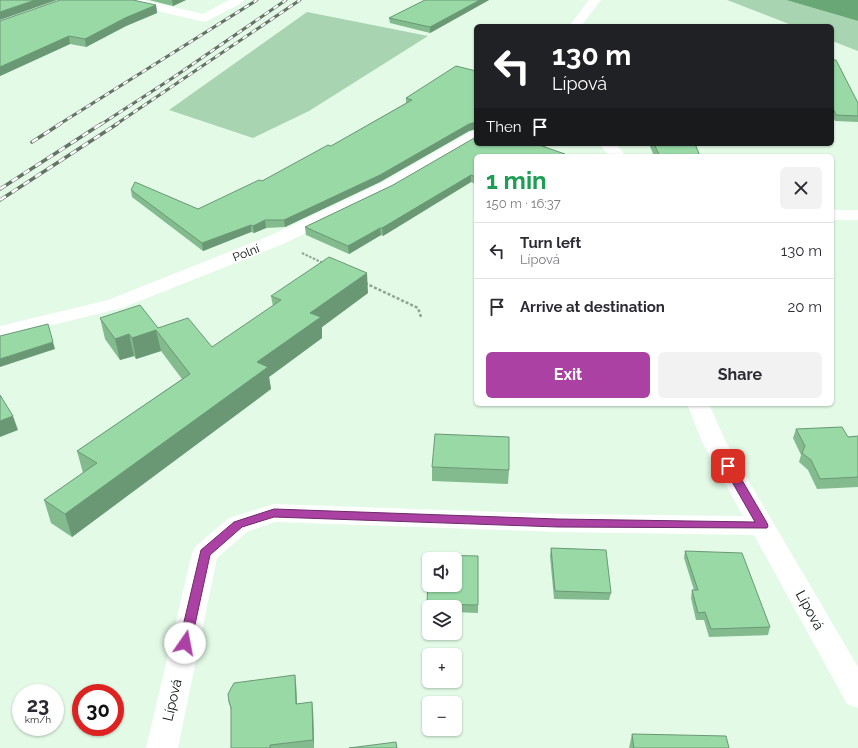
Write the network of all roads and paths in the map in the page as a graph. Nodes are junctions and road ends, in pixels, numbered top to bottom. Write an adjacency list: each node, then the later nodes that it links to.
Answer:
1 (126, 0): 2 (street)
2 (238, 0)
3 (595, 0): 4 (street)
4 (577, 24)
5 (474, 136): 10 (street, Polní)
6 (610, 146): 7 (street)
7 (616, 154)
8 (834, 215): 9 (street)
9 (858, 215)
10 (276, 240): 11 (path); 14 (street, Polní)
11 (326, 264)
12 (361, 281): 13 (path)
13 (421, 317)
14 (0, 332)
15 (699, 406): 16 (street, Lípová)
16 (763, 526): 17 (street, Lípová); 18 (street, Lípová)
17 (858, 694)
18 (162, 748)

